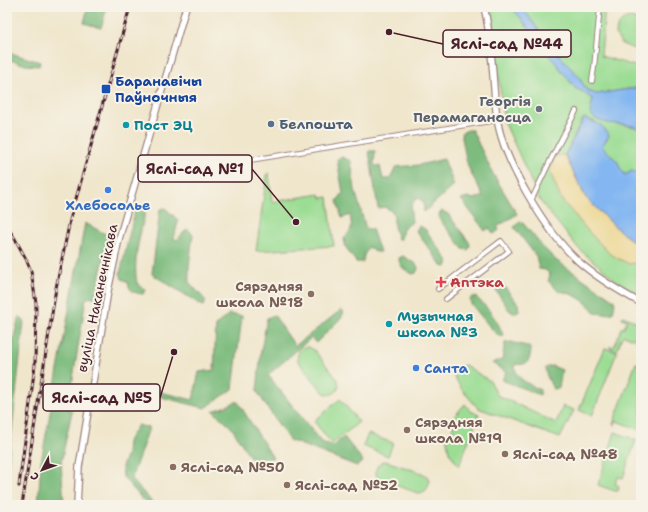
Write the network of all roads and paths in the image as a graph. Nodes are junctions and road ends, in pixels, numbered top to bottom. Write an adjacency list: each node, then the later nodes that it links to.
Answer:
1 (186, 7): 7 (main road, вуліца Наканечнікава)
2 (484, 7): 6 (main road)
3 (600, 7): 4 (street)
4 (592, 81)
5 (576, 111): 8 (street)
6 (497, 120): 7 (street); 8 (main road)
7 (138, 176): 12 (main road, вуліца Наканечнікава)
8 (531, 201): 11 (main road)
9 (438, 289): 10 (street)
10 (446, 299)
11 (641, 303)
12 (77, 505)

